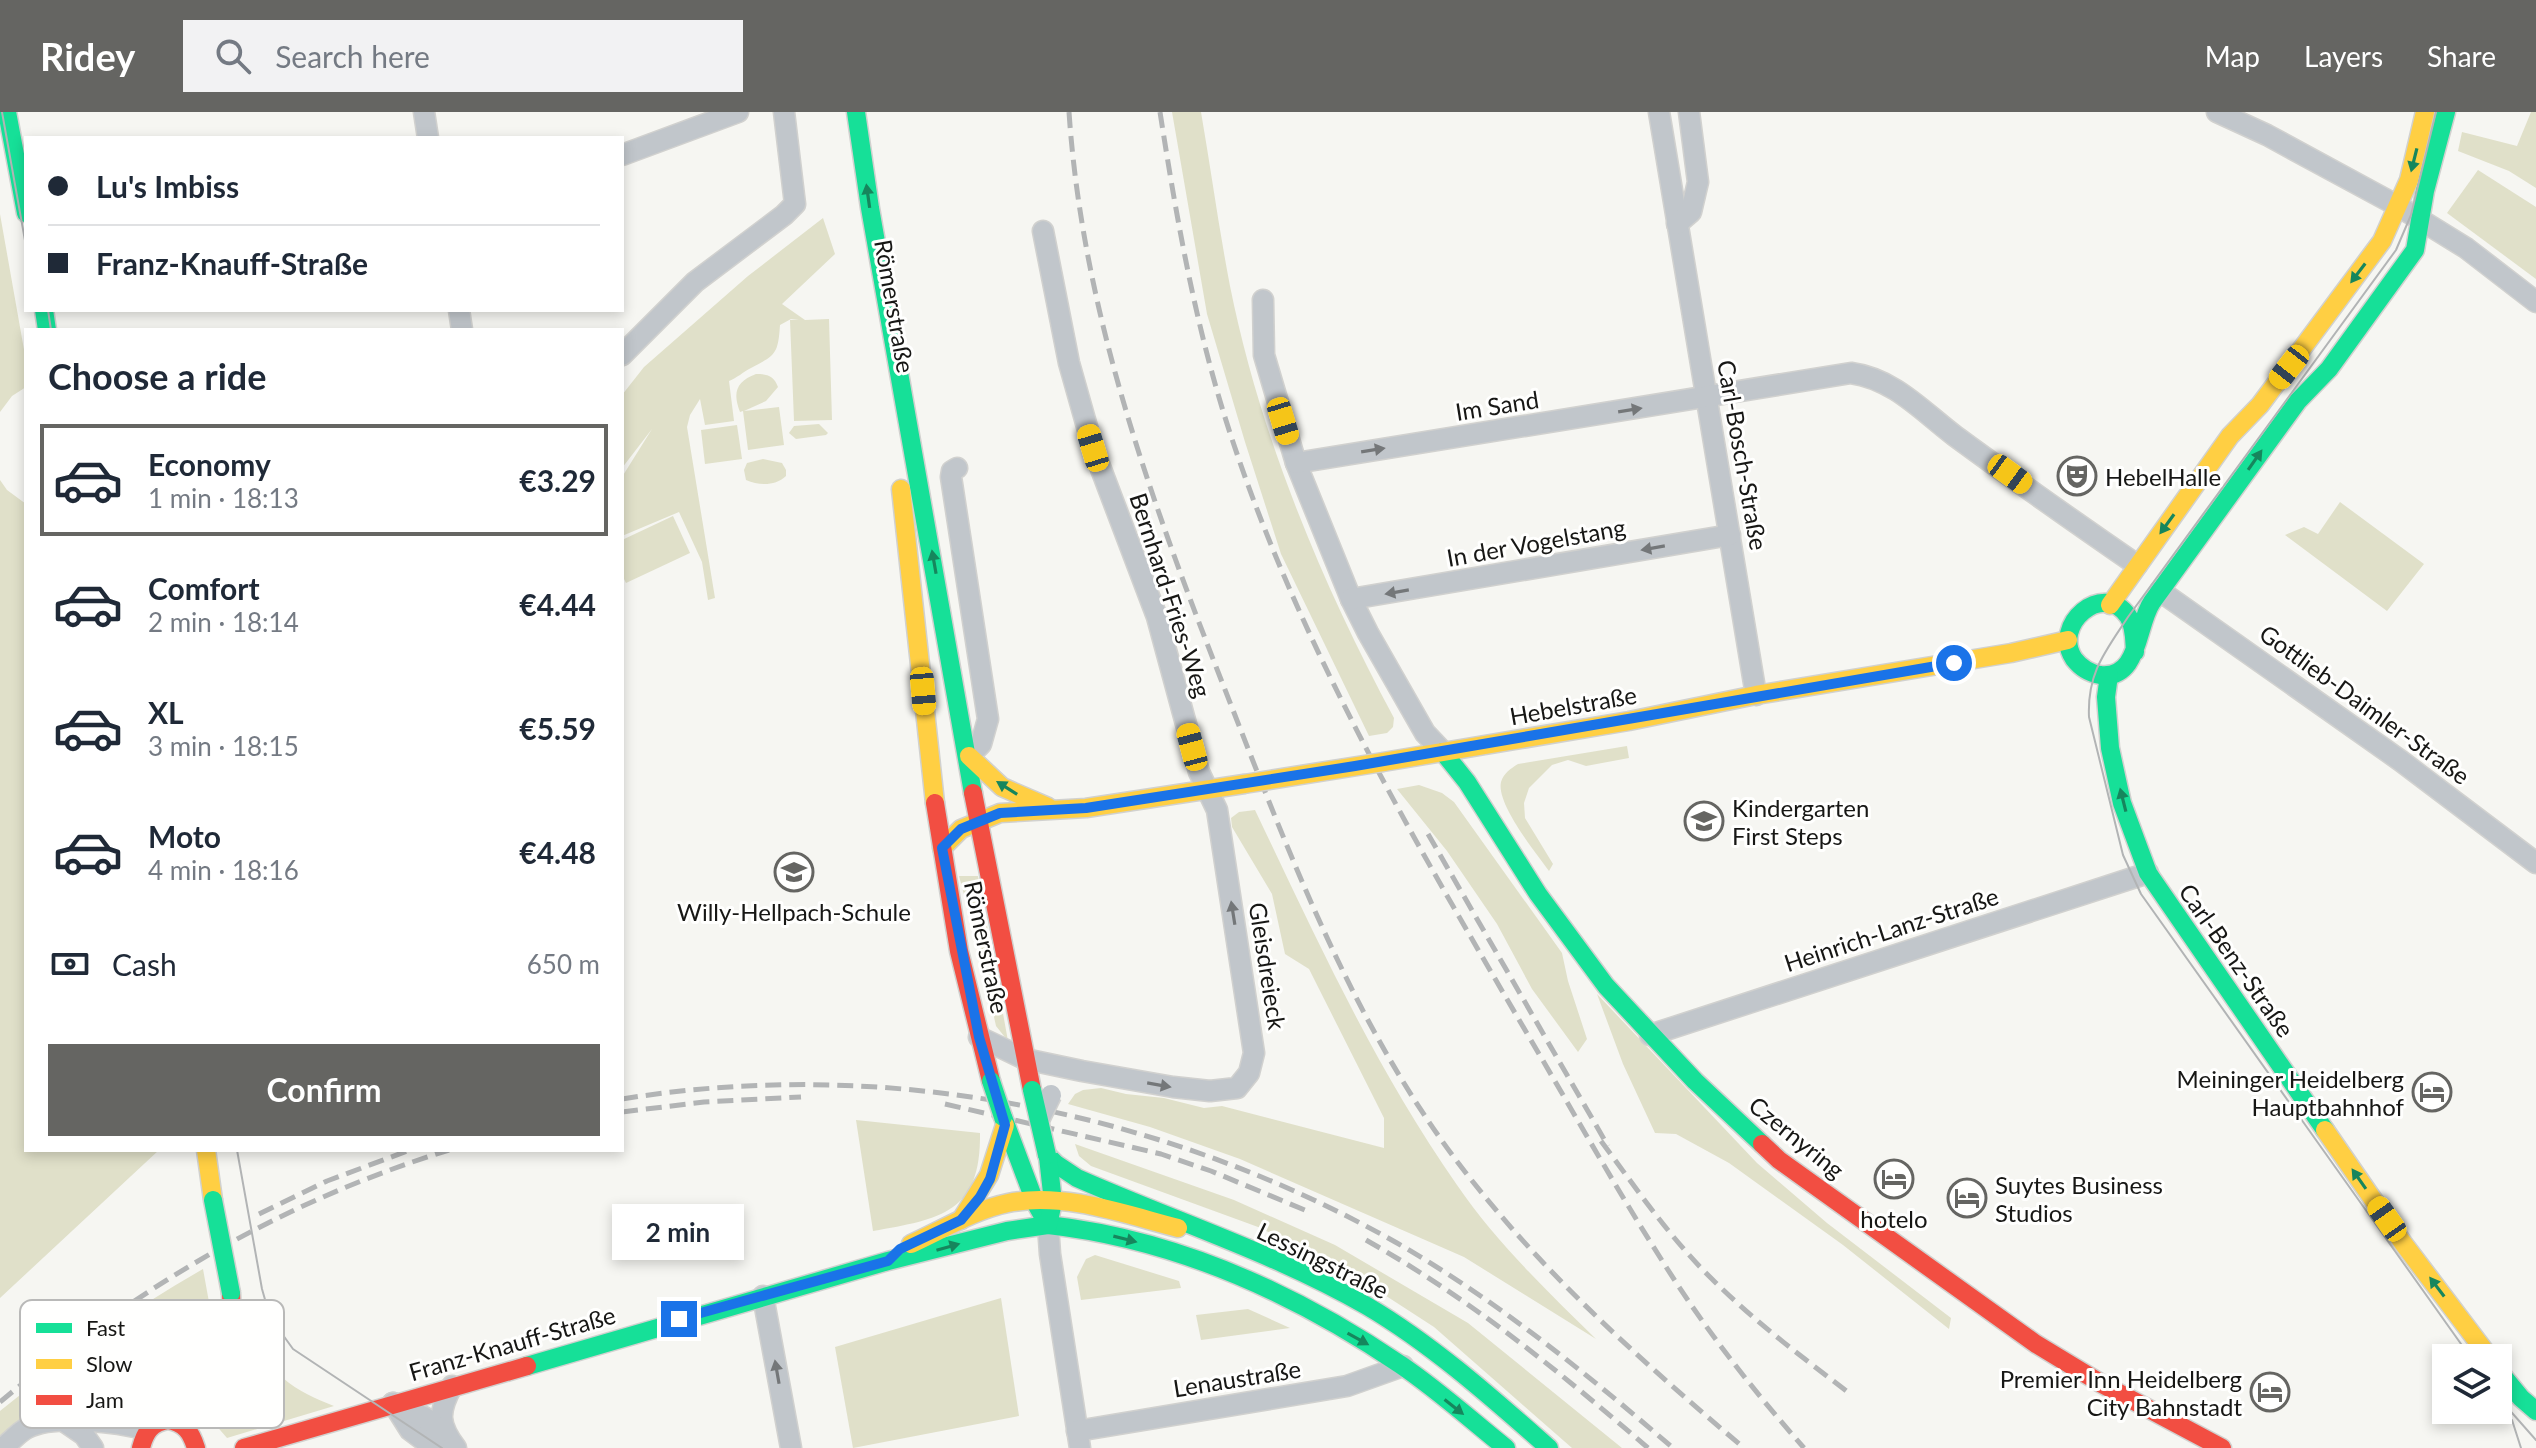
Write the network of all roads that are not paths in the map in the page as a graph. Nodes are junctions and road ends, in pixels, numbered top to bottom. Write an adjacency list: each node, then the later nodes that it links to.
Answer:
1 (7, 112): 14 (main road)
2 (424, 112): 11 (street)
3 (738, 112): 12 (street)
4 (784, 112): 21 (street)
5 (856, 112): 35 (main road, Römerstraße, one-way to 5)
6 (1659, 112): 17 (street, Carl-Bosch-Straße)
7 (1689, 112): 17 (street)
8 (2217, 112): 15 (street)
9 (2425, 112): 15 (main road, one-way to 15)
10 (2446, 112): 16 (main road)
11 (428, 136)
12 (624, 154)
13 (844, 155): 37 (main road, Römerstraße)
14 (24, 202)
15 (2398, 206): 16 (street); 26 (main road, one-way to 26)
16 (2421, 221): 20 (street); 27 (main road, one-way to 16)
17 (1677, 224): 22 (street, Carl-Bosch-Straße)
18 (1043, 231): 36 (street, Bernhard-Fries-Weg)
19 (1263, 300): 23 (street)
20 (2536, 302)
21 (624, 353)
22 (1706, 398): 23 (street, Im Sand, one-way to 22); 25 (street, Carl-Bosch-Straße); 26 (street)
23 (1296, 463): 28 (street)
24 (957, 468): 35 (street)
25 (1730, 535): 28 (street, In der Vogelstang, one-way to 28); 33 (street, Carl-Bosch-Straße)
26 (2137, 565): 29 (main road)
27 (2160, 591): 31 (main road); 42 (street, Gottlieb-Daimler-Straße)
28 (1351, 599): 34 (street)
29 (2110, 605): 30 (main road); 31 (main road)
30 (2068, 640): 32 (main road); 33 (main road, Hebelstraße)
31 (2135, 652): 32 (main road)
32 (2109, 675): 43 (main road, Carl-Benz-Straße, one-way to 32)
33 (1756, 695): 34 (main road, Hebelstraße)
34 (1443, 752): 36 (main road, Hebelstraße, bridge); 44 (main road, Czernyring)
35 (969, 756): 39 (main road, one-way to 35); 40 (main road, Römerstraße)
36 (1206, 789): 38 (main road, Hebelstraße); 47 (street, Gleisdreieck, one-way to 36)
37 (934, 790): 40 (main road, Hebelstraße); 41 (main road, Römerstraße)
38 (1086, 808): 39 (main road, Hebelstraße); 40 (main road, Hebelstraße)
39 (1052, 809): 40 (main road, Hebelstraße)
40 (978, 820): 41 (main road, Hebelstraße); 46 (main road, Römerstraße)
41 (942, 848): 45 (main road, Römerstraße)
42 (2536, 863)
43 (2148, 873): 44 (street, Heinrich-Lanz-Straße); 60 (main road, Carl-Benz-Straße, one-way to 43)
44 (1650, 1035): 80 (main road, Czernyring)
45 (979, 1037): 46 (street, Gleisdreieck); 51 (main road, Römerstraße, bridge)
46 (1025, 1059): 47 (street, Gleisdreieck); 48 (main road, Römerstraße)
47 (1082, 1071): 48 (street)
48 (1042, 1092): 49 (street, bridge)
49 (1039, 1120): 52 (main road, bridge)
50 (206, 1152): 59 (main road, bridge)
51 (1008, 1153): 53 (main road, Römerstraße); 54 (main road)
52 (1048, 1156): 53 (main road); 56 (main road)
53 (1044, 1202): 54 (main road, Franz-Knauff-Straße); 55 (main road, Römerstraße); 56 (main road, Lessingstraße)
54 (961, 1220): 57 (main road, Franz-Knauff-Straße)
55 (1048, 1225): 57 (main road, Franz-Knauff-Straße, one-way to 55); 62 (main road, one-way to 62); 70 (street, Römerstraße)
56 (1221, 1239): 61 (main road, Lessingstraße)
57 (888, 1261): 58 (main road, Franz-Knauff-Straße)
58 (763, 1296): 63 (main road, Franz-Knauff-Straße); 77 (street, one-way to 58)
59 (231, 1300)
60 (2479, 1344)
61 (1435, 1351): 62 (main road); 79 (main road, Lessingstraße)
62 (1403, 1366): 70 (street, Lenaustraße); 78 (main road, one-way to 78)
63 (452, 1386): 65 (main road, Franz-Knauff-Straße); 71 (street)
64 (2512, 1387): 66 (main road)
65 (393, 1403): 71 (street); 75 (main road, Franz-Knauff-Straße)
66 (2536, 1411)
67 (27, 1428): 72 (street)
68 (74, 1428): 73 (street)
69 (187, 1428): 74 (main road)
70 (1079, 1440)
71 (426, 1441): 76 (street)
72 (3, 1448)
73 (93, 1448)
74 (196, 1448)
75 (244, 1448)
76 (456, 1448)
77 (791, 1448)
78 (1506, 1448)
79 (1549, 1448)
80 (2222, 1448)

